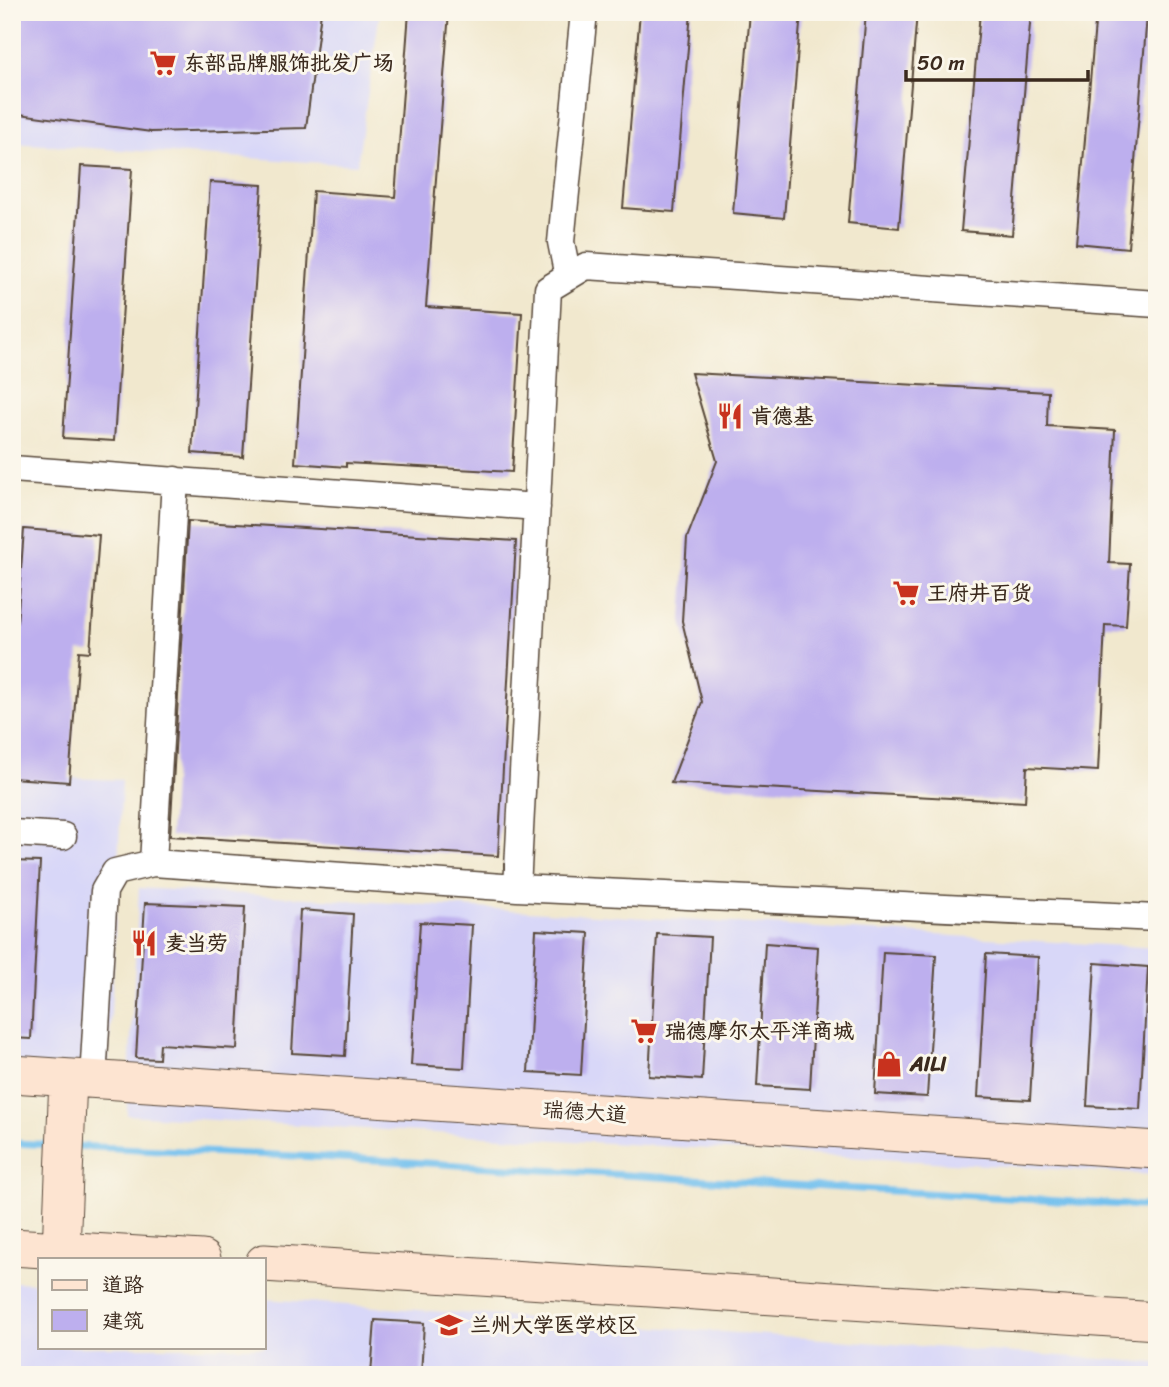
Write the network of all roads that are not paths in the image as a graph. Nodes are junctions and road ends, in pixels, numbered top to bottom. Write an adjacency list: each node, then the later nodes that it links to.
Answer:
1 (584, 12): 2 (street)
2 (568, 277): 3 (street); 6 (street)
3 (1157, 304)
4 (12, 469): 5 (street)
5 (175, 480): 6 (street); 9 (street)
6 (537, 507): 10 (street)
7 (12, 834): 8 (street)
8 (63, 836)
9 (153, 863): 10 (street); 13 (street)
10 (517, 888): 11 (street)
11 (1157, 918)
12 (12, 1074): 13 (street, 瑞德大道)
13 (76, 1090): 14 (street, 瑞德大道); 16 (street)
14 (1157, 1150)
15 (12, 1247): 16 (street)
16 (61, 1251): 17 (street)
17 (184, 1258)
18 (266, 1263): 19 (street)
19 (1157, 1321)

